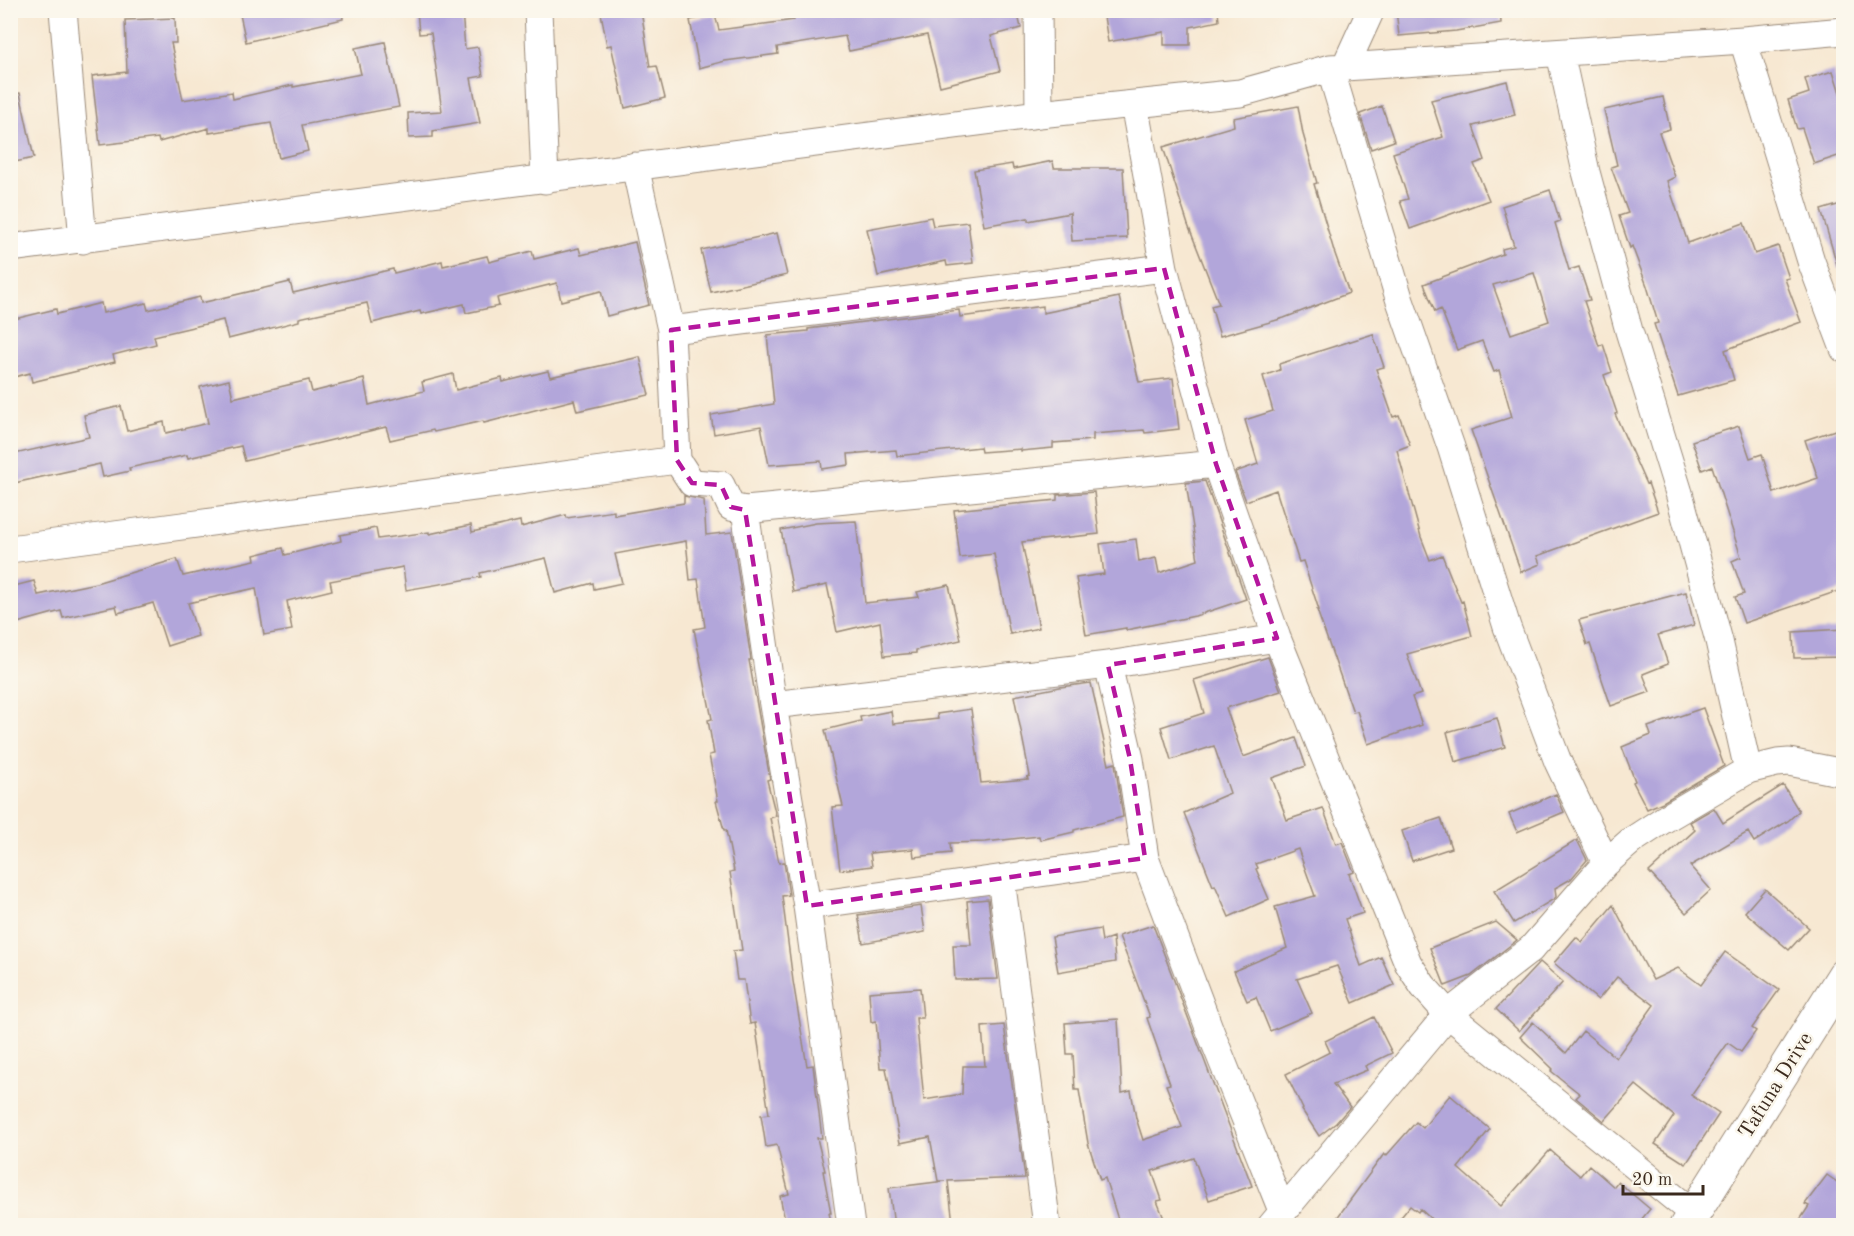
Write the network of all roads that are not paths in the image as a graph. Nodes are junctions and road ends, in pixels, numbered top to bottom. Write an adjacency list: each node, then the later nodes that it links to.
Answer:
1 (63, 10): 13 (street)
2 (538, 10): 12 (street)
3 (1038, 10): 10 (street)
4 (1371, 10): 8 (street)
5 (1844, 31): 6 (street)
6 (1743, 40): 7 (street); 17 (street)
7 (1560, 53): 8 (street); 25 (street)
8 (1338, 67): 9 (street); 28 (street)
9 (1134, 104): 10 (street); 15 (street)
10 (1039, 114): 11 (street)
11 (635, 166): 12 (street); 16 (street)
12 (545, 180): 13 (street)
13 (83, 240): 14 (street)
14 (10, 248)
15 (1164, 268): 16 (street); 19 (street)
16 (670, 330): 18 (street)
17 (1844, 349)
18 (677, 460): 20 (street); 21 (street)
19 (1216, 464): 20 (street); 22 (street)
20 (745, 510): 24 (street)
21 (10, 549)
22 (1277, 638): 23 (street); 32 (street)
23 (1108, 665): 24 (street); 27 (street)
24 (773, 705): 30 (street)
25 (1748, 770): 26 (street); 28 (street)
26 (1844, 773)
27 (1145, 858): 29 (street); 33 (street)
28 (1606, 863): 32 (street)
29 (1001, 879): 30 (street); 35 (street)
30 (807, 906): 36 (street)
31 (1844, 975): 34 (main road, Tafuna Drive)
32 (1448, 1014): 33 (street); 34 (street)
33 (1277, 1219)
34 (1690, 1220)
35 (1049, 1221)
36 (851, 1226)

